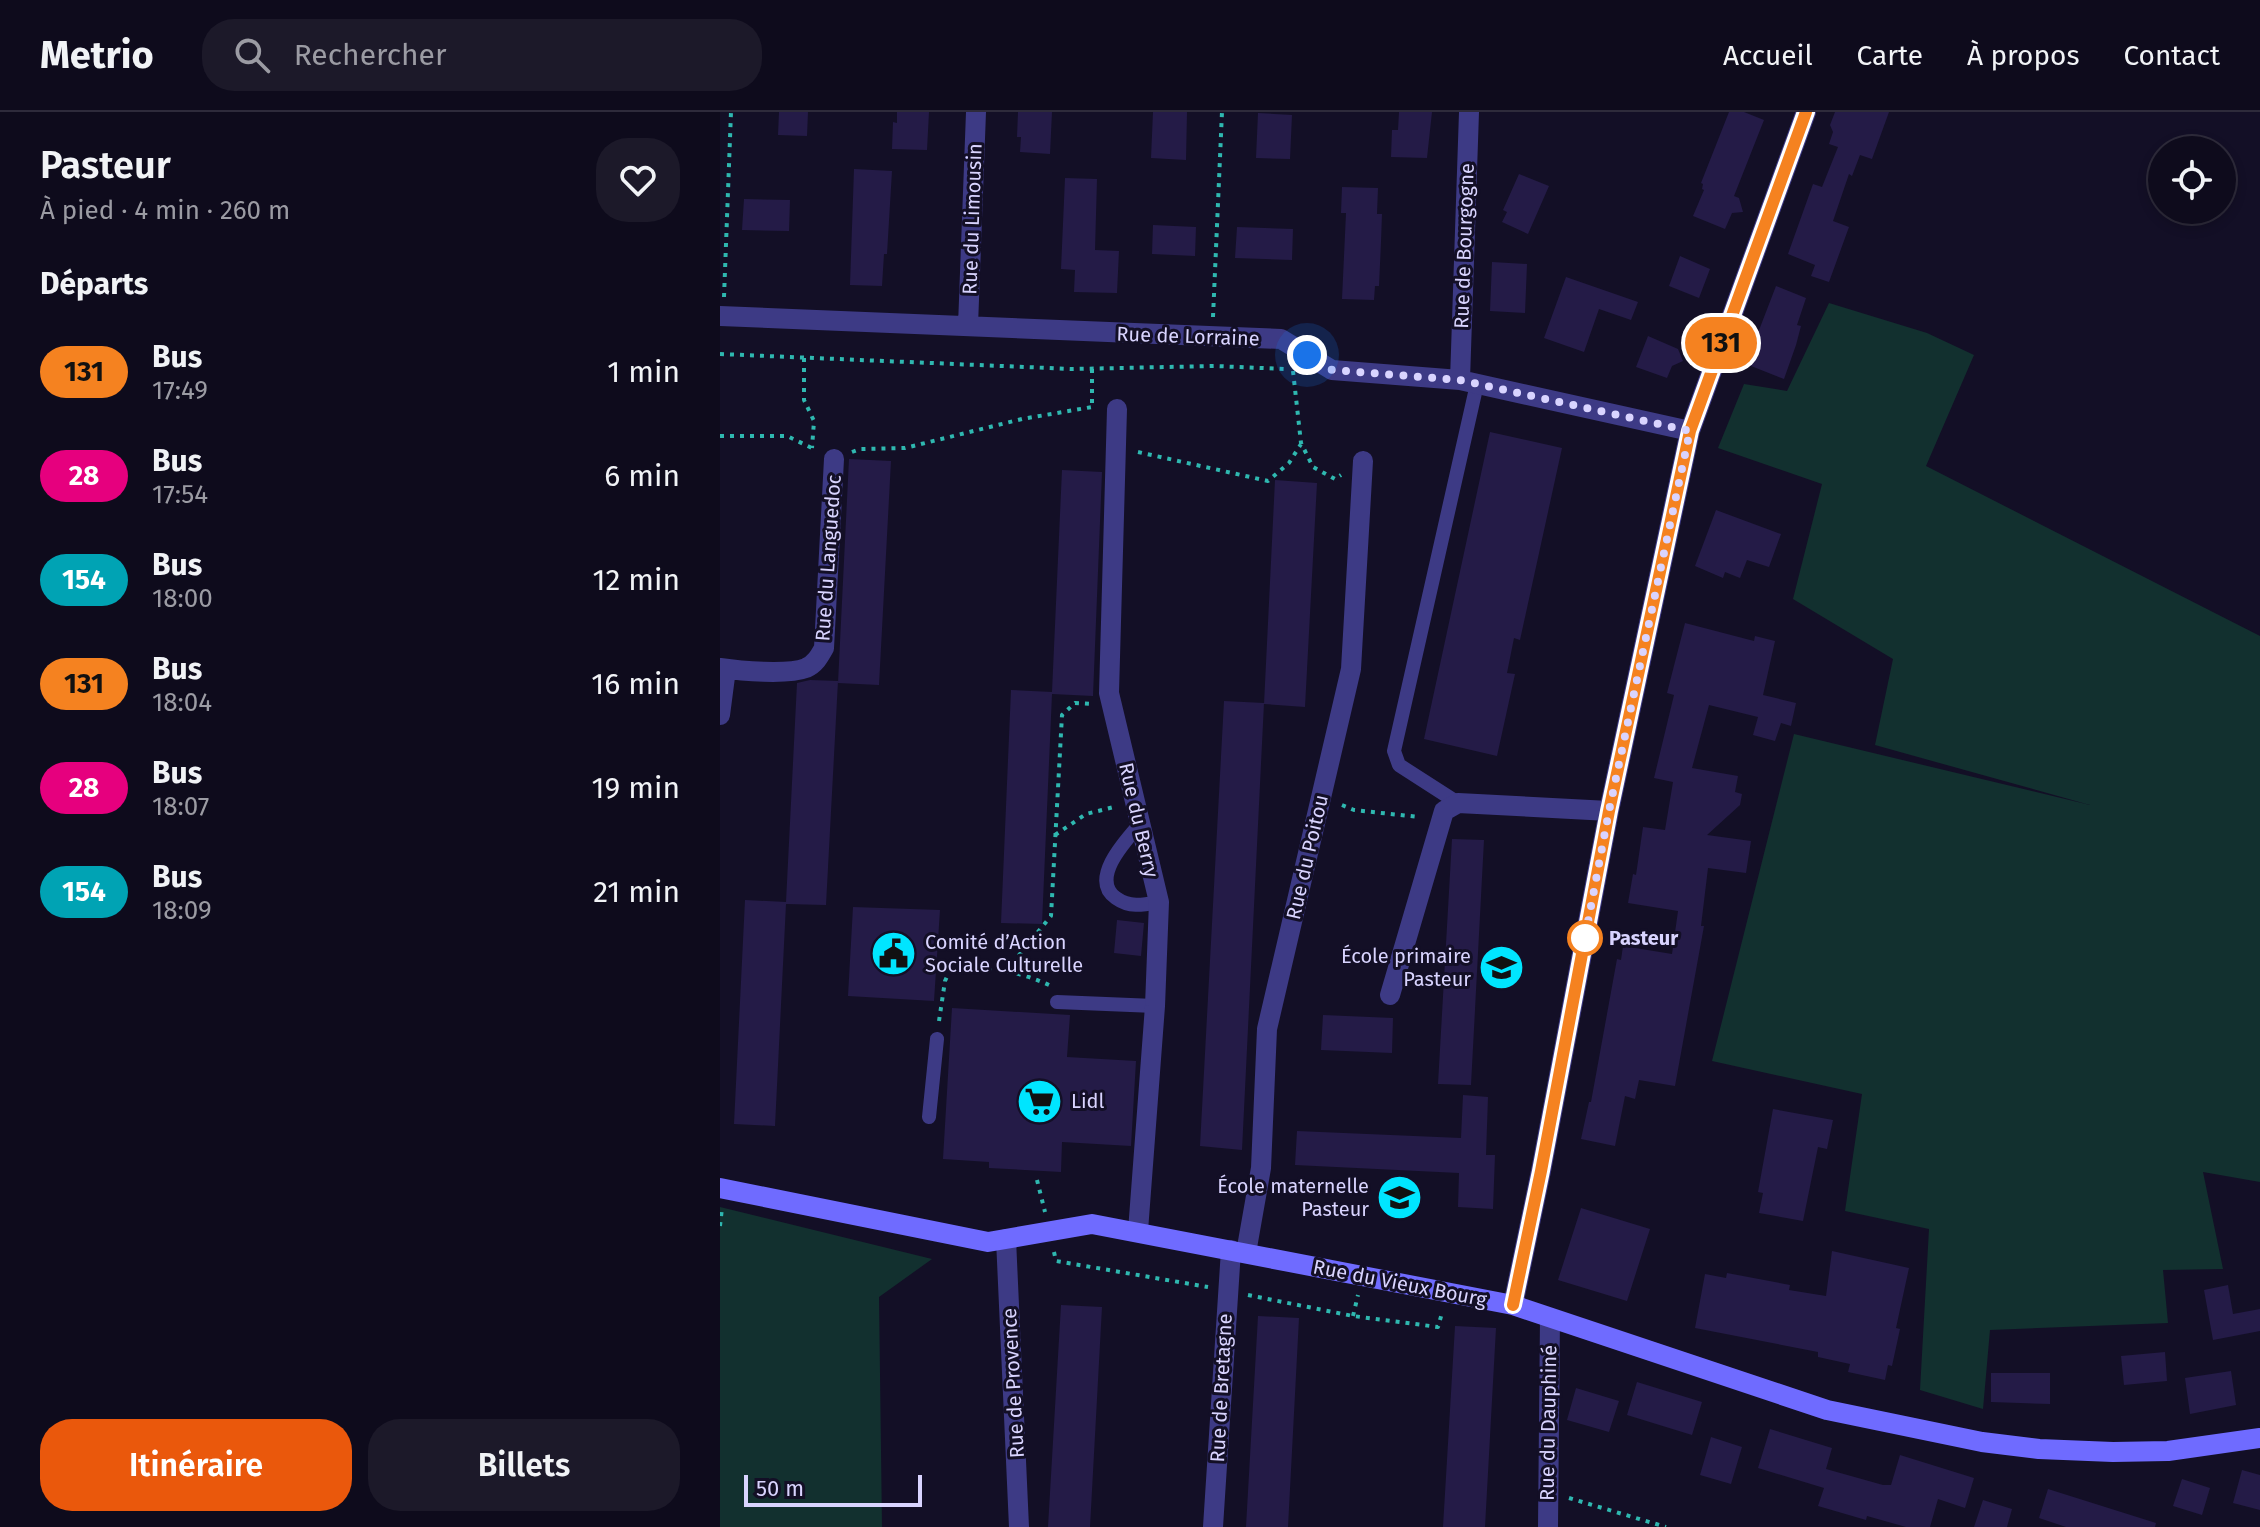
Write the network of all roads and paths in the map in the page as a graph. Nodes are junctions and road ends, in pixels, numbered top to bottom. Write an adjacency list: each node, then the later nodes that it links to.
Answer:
1 (731, 112): 6 (path)
2 (976, 112): 7 (street, Rue du Limousin)
3 (1222, 112): 8 (path)
4 (1469, 112): 12 (street, Rue de Bourgogne)
5 (1806, 112): 15 (street)
6 (722, 316): 7 (street, Rue de Lorraine)
7 (968, 326): 8 (street, Rue de Lorraine)
8 (1213, 337): 12 (street, Rue de Lorraine)
9 (720, 354): 10 (path)
10 (804, 358): 11 (path); 18 (path)
11 (1092, 369): 13 (path); 17 (path)
12 (1468, 382): 15 (street, Rue de Lorraine); 27 (lane)
13 (1092, 407): 14 (path); 20 (path)
14 (1117, 409): 19 (street, Rue du Berry)
15 (1690, 431): 28 (street)
16 (720, 436): 18 (path)
17 (1301, 443): 19 (path); 21 (path)
18 (812, 448): 20 (path)
19 (1116, 448): 23 (street, Rue du Berry)
20 (834, 459): 22 (street, Rue du Languedoc)
21 (1363, 461): 25 (street, Rue du Poitou)
22 (723, 669): 24 (street, Rue du Languedoc)
23 (1111, 701): 26 (street, Rue du Berry); 31 (path)
24 (720, 715)
25 (1321, 796): 29 (path); 42 (street, Rue du Poitou)
26 (1135, 803): 30 (street, Rue du Berry); 31 (path)
27 (1458, 803): 28 (street); 29 (street)
28 (1609, 811): 43 (street)
29 (1442, 819): 34 (street)
30 (1140, 824): 32 (street, Rue du Berry); 32 (lane)
31 (1055, 835): 33 (path)
32 (1159, 902): 36 (street, Rue du Berry)
33 (1006, 971): 35 (path); 37 (path)
34 (1390, 995)
35 (1057, 1002): 36 (lane)
36 (1155, 1006): 40 (street, Rue du Berry)
37 (937, 1039): 38 (lane)
38 (929, 1117)
39 (720, 1188): 41 (street, Rue du Vieux Bourg)
40 (1138, 1231): 41 (street, Rue du Vieux Bourg); 42 (street, Rue du Vieux Bourg)
41 (1006, 1239): 47 (street, Rue de Provence)
42 (1238, 1251): 43 (street, Rue du Vieux Bourg); 48 (street, Rue de Bretagne)
43 (1513, 1305): 44 (street, Rue du Vieux Bourg)
44 (1550, 1318): 45 (street, Rue du Vieux Bourg); 46 (street, Rue du Dauphiné)
45 (2260, 1438)
46 (1547, 1491): 49 (street, Rue du Dauphiné); 50 (path)
47 (1019, 1527)
48 (1213, 1527)
49 (1548, 1527)
50 (1666, 1527)

